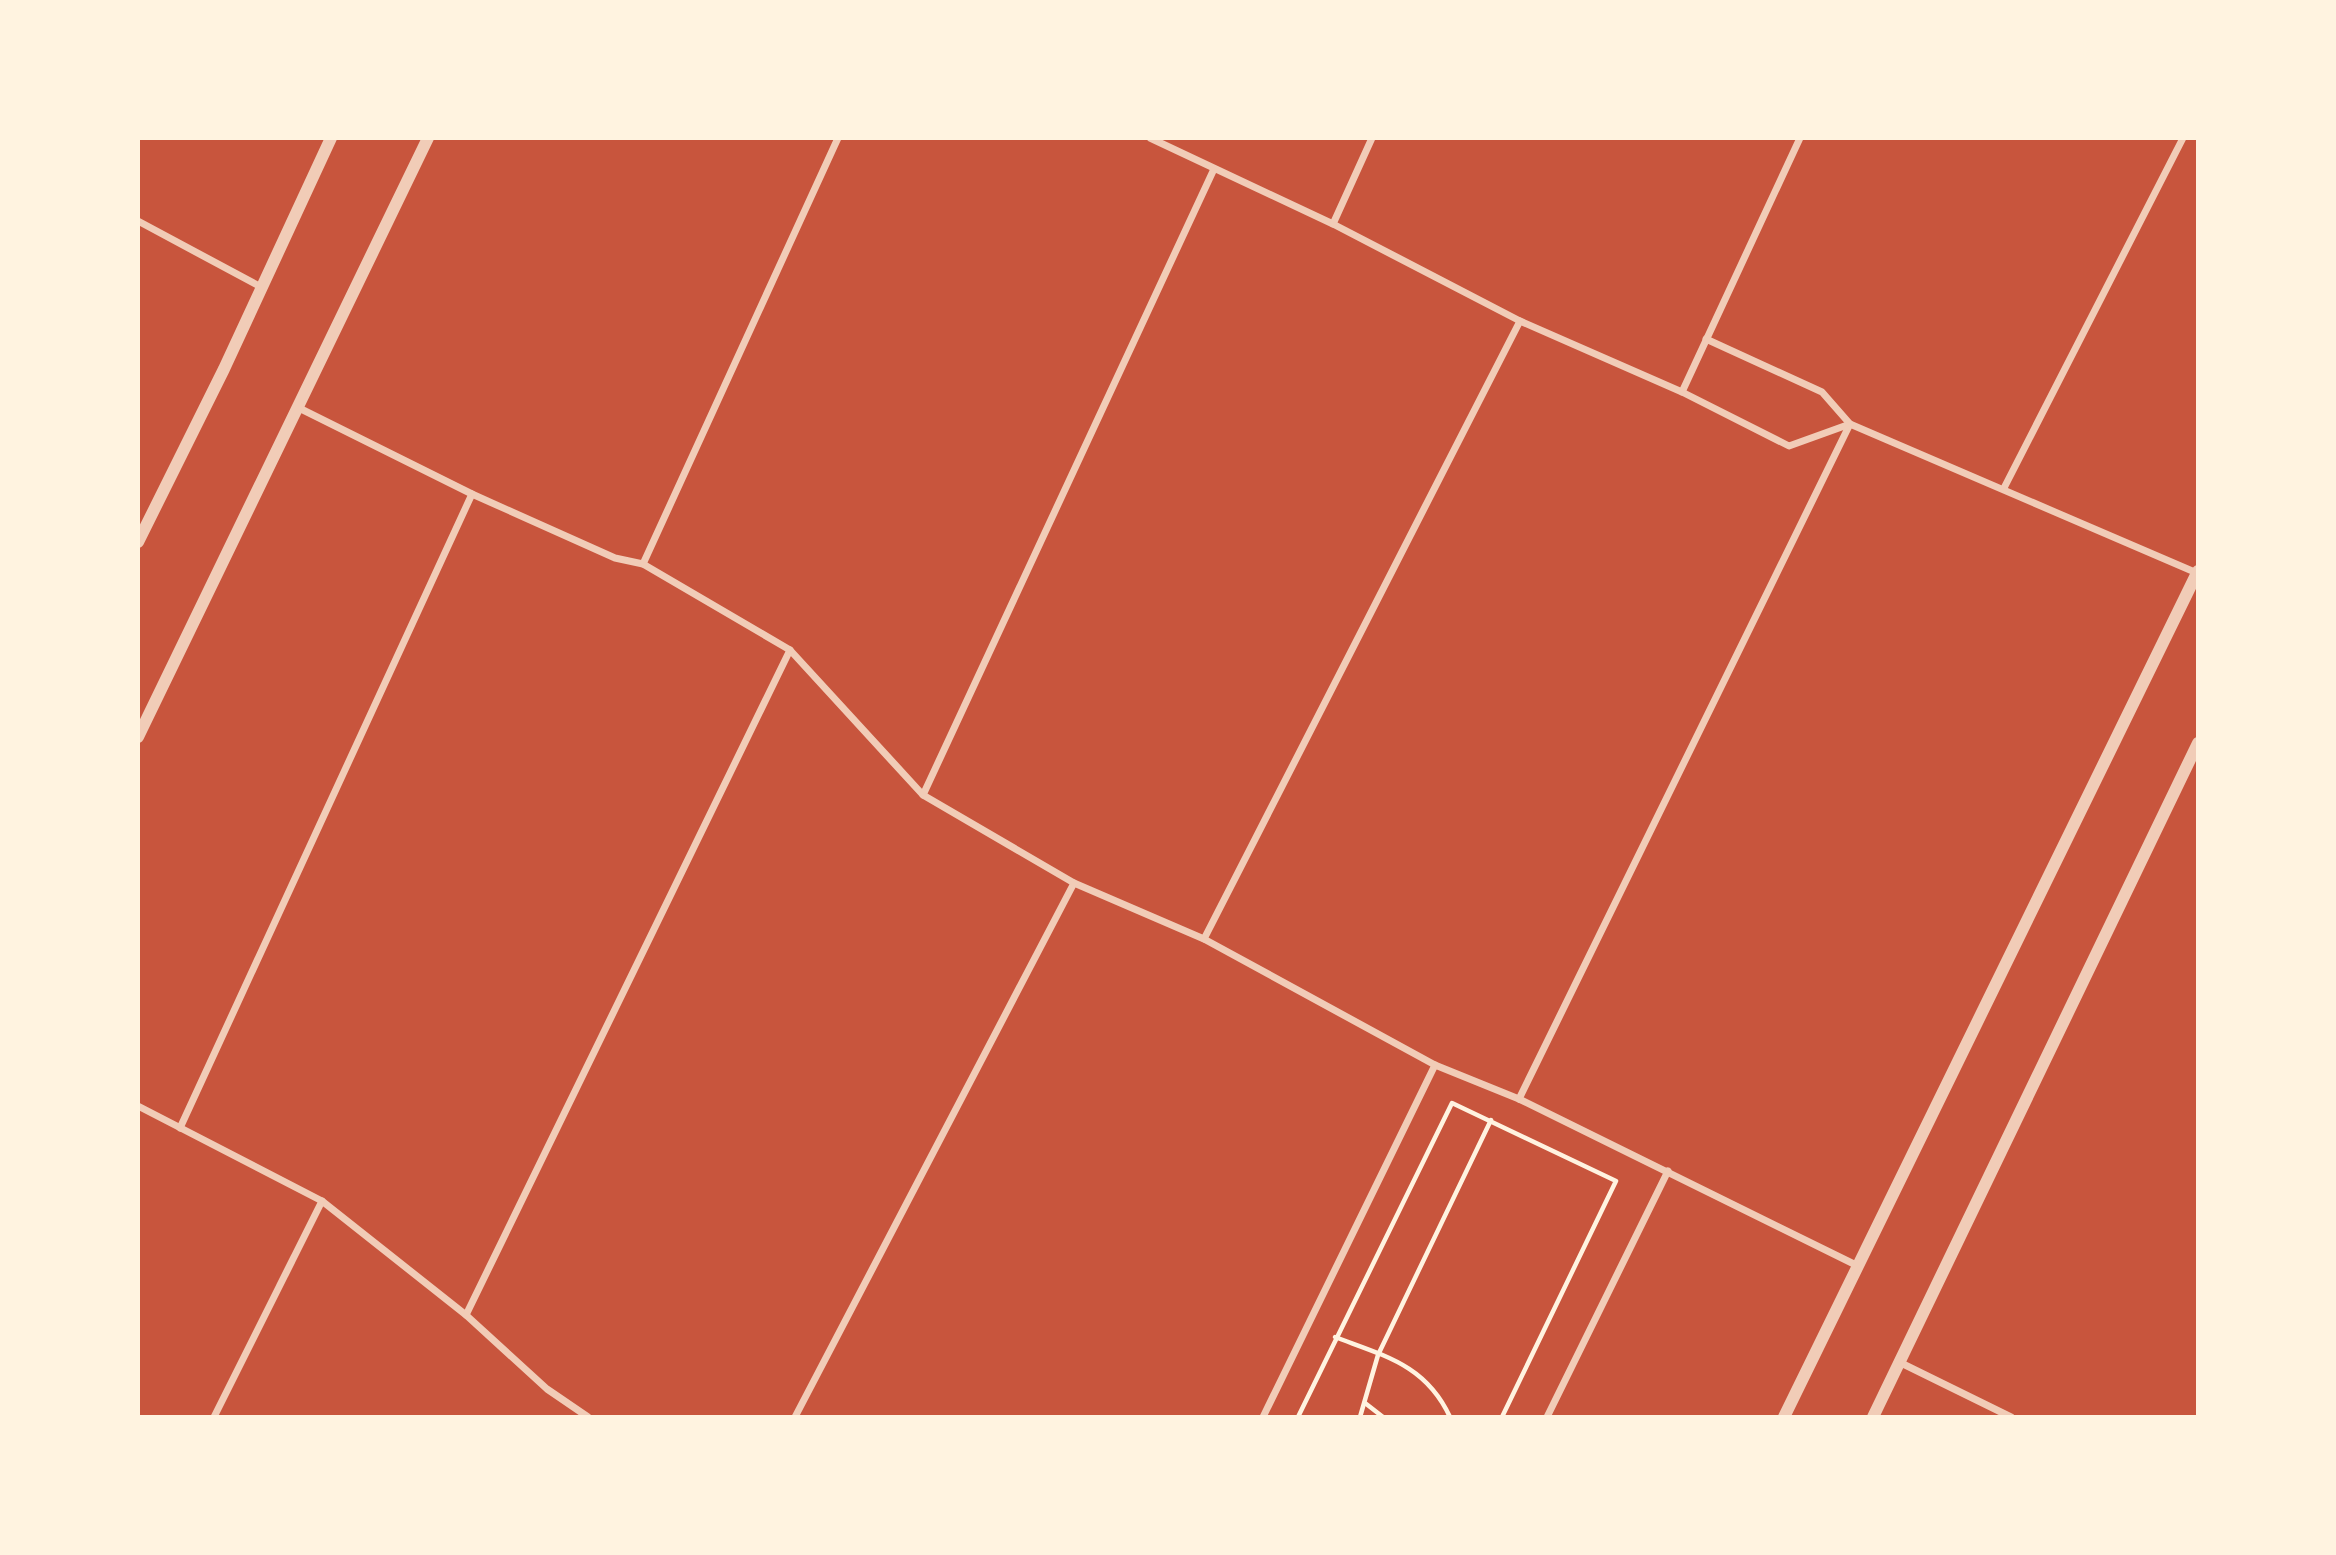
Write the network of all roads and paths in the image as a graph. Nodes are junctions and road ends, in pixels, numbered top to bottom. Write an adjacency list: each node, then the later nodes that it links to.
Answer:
1 (331, 138): 11 (street)
2 (428, 138): 15 (street)
3 (838, 138): 20 (street)
4 (1150, 138): 8 (street)
5 (1372, 138): 10 (street)
6 (1800, 138): 13 (street)
7 (2183, 138): 17 (street)
8 (1214, 169): 10 (street); 25 (street)
9 (138, 221): 11 (street)
10 (1333, 224): 12 (street)
11 (261, 287): 19 (street)
12 (1520, 321): 14 (street); 27 (street)
13 (1706, 339): 14 (street); 16 (street)
14 (1682, 392): 16 (street)
15 (297, 407): 18 (street); 23 (street)
16 (1850, 424): 17 (street); 30 (street)
17 (2004, 488): 21 (street)
18 (472, 494): 20 (street); 33 (street)
19 (138, 542)
20 (643, 564): 22 (street)
21 (2197, 572): 36 (street)
22 (790, 650): 25 (street); 37 (street)
23 (138, 737)
24 (2198, 743): 41 (street)
25 (923, 795): 26 (street)
26 (1074, 883): 27 (street); 45 (street)
27 (1204, 939): 28 (street)
28 (1435, 1065): 29 (street); 38 (street)
29 (1503, 1093): 30 (street); 32 (path)
30 (1519, 1099): 34 (street)
31 (138, 1106): 33 (street)
32 (1490, 1122): 39 (path); 40 (path); 51 (path)
33 (180, 1128): 35 (street)
34 (1668, 1171): 36 (street); 52 (street)
35 (322, 1201): 37 (street); 43 (street)
36 (1858, 1266): 53 (street)
37 (466, 1315): 44 (street)
38 (1308, 1327): 39 (path); 46 (street)
39 (1337, 1337): 40 (path); 47 (path)
40 (1378, 1355): 42 (path); 50 (path)
41 (1899, 1362): 54 (street); 55 (street)
42 (1365, 1403): 48 (path); 49 (path)
43 (214, 1417)
44 (588, 1417)
45 (795, 1417)
46 (1263, 1417)
47 (1298, 1417)
48 (1360, 1417)
49 (1383, 1417)
50 (1450, 1417)
51 (1502, 1417)
52 (1547, 1417)
53 (1784, 1417)
54 (1873, 1417)
55 (2011, 1417)

